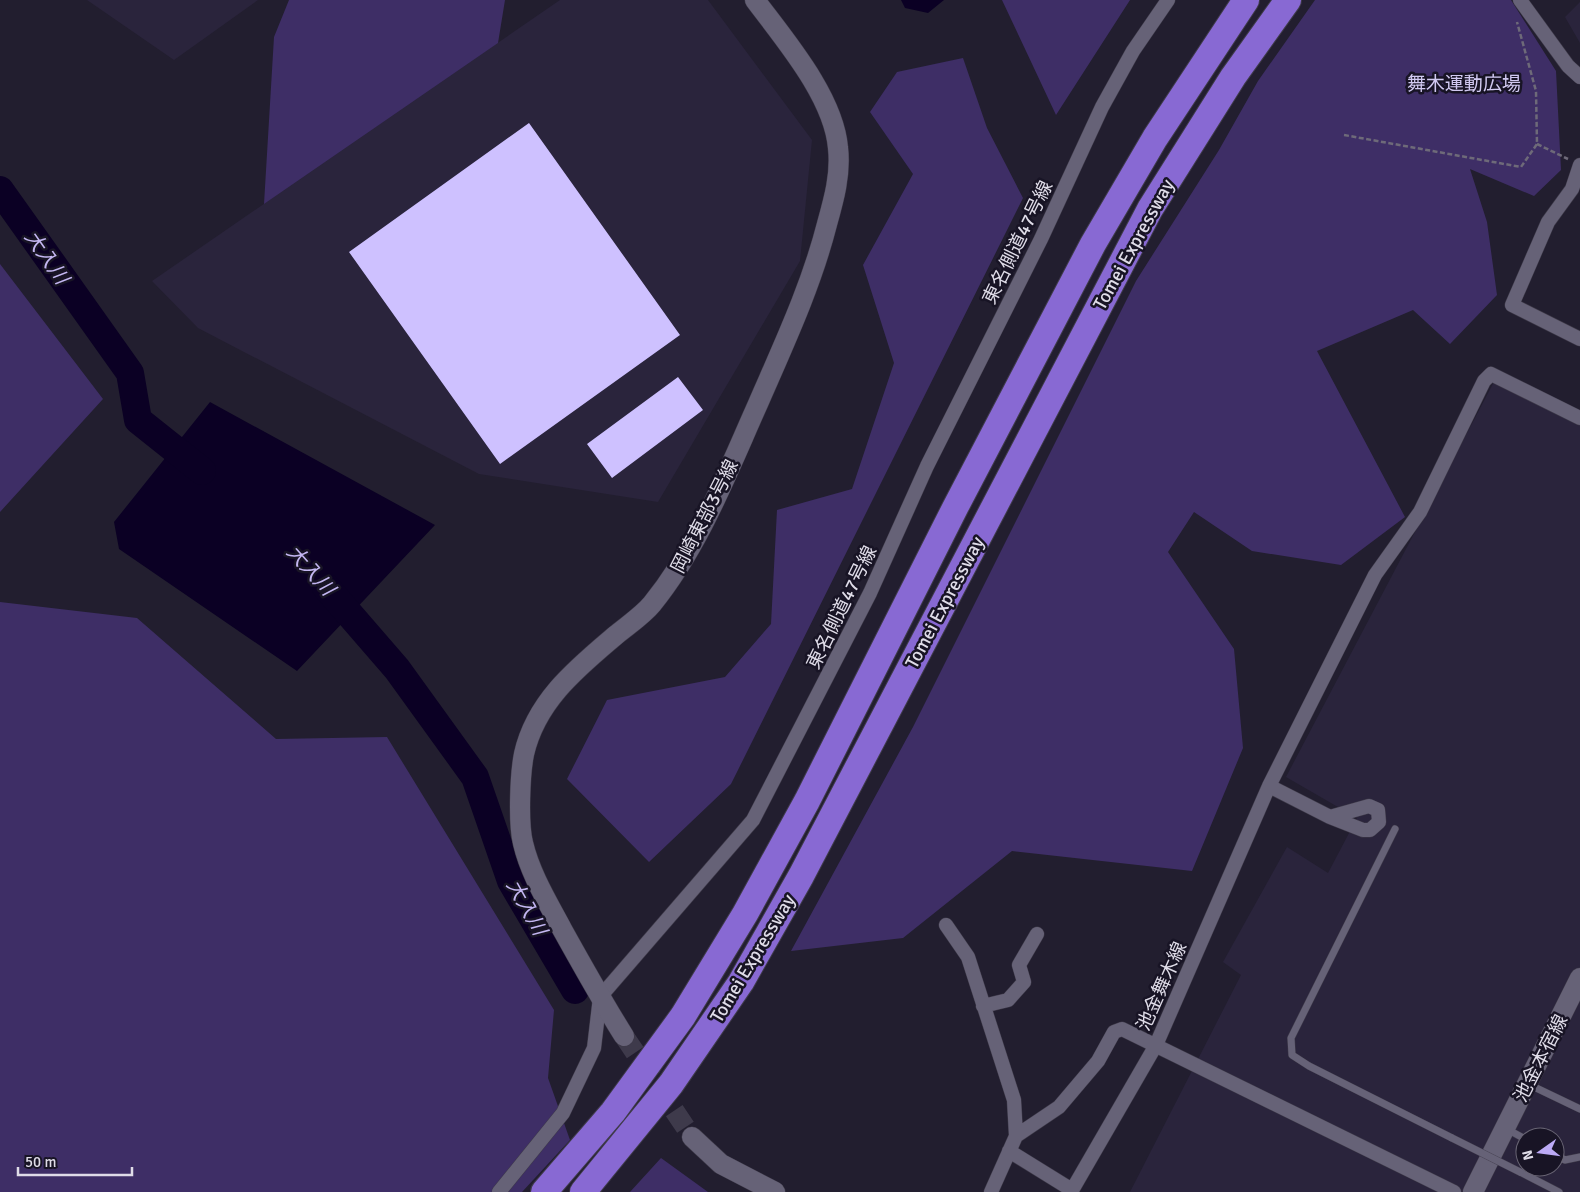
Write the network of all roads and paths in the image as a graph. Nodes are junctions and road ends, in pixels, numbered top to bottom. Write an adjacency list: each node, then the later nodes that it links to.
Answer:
1 (755, 0): 20 (street, 岡崎東部3号線)
2 (1168, 0): 20 (street, 東名側道47号線)
3 (1246, 0): 35 (highway, Tomei Expressway)
4 (1288, 0): 36 (highway, Tomei Expressway)
5 (1520, 0): 7 (street)
6 (1516, 20): 9 (path)
7 (1580, 77)
8 (1344, 135): 9 (path)
9 (1537, 144): 11 (path)
10 (1580, 165): 11 (street)
11 (1576, 190): 12 (street)
12 (1580, 339)
13 (1580, 418): 14 (street, 池金舞木線)
14 (1269, 786): 15 (street); 23 (street, 池金舞木線)
15 (1330, 817)
16 (1395, 829): 41 (lane, bridge)
17 (946, 925): 21 (street)
18 (1037, 934): 21 (street)
19 (1580, 978): 24 (street, 池金本宿線)
20 (600, 997): 22 (street, 岡崎東部3号線); 34 (street)
21 (984, 1006): 28 (street)
22 (624, 1036)
23 (1156, 1045): 28 (street); 33 (street, 池金舞木線); 39 (street)
24 (1527, 1084): 25 (lane); 26 (street, 池金本宿線)
25 (1580, 1109)
26 (1505, 1128): 27 (lane); 40 (street, 池金本宿線)
27 (1515, 1134)
28 (1016, 1136): 30 (street)
29 (692, 1137): 37 (street)
30 (1009, 1152): 33 (street); 38 (street)
31 (1580, 1157): 32 (lane)
32 (1565, 1160)
33 (1071, 1191)
34 (499, 1192)
35 (544, 1192)
36 (583, 1192)
37 (775, 1192)
38 (991, 1192)
39 (1454, 1192)
40 (1473, 1192)
41 (1559, 1192)

